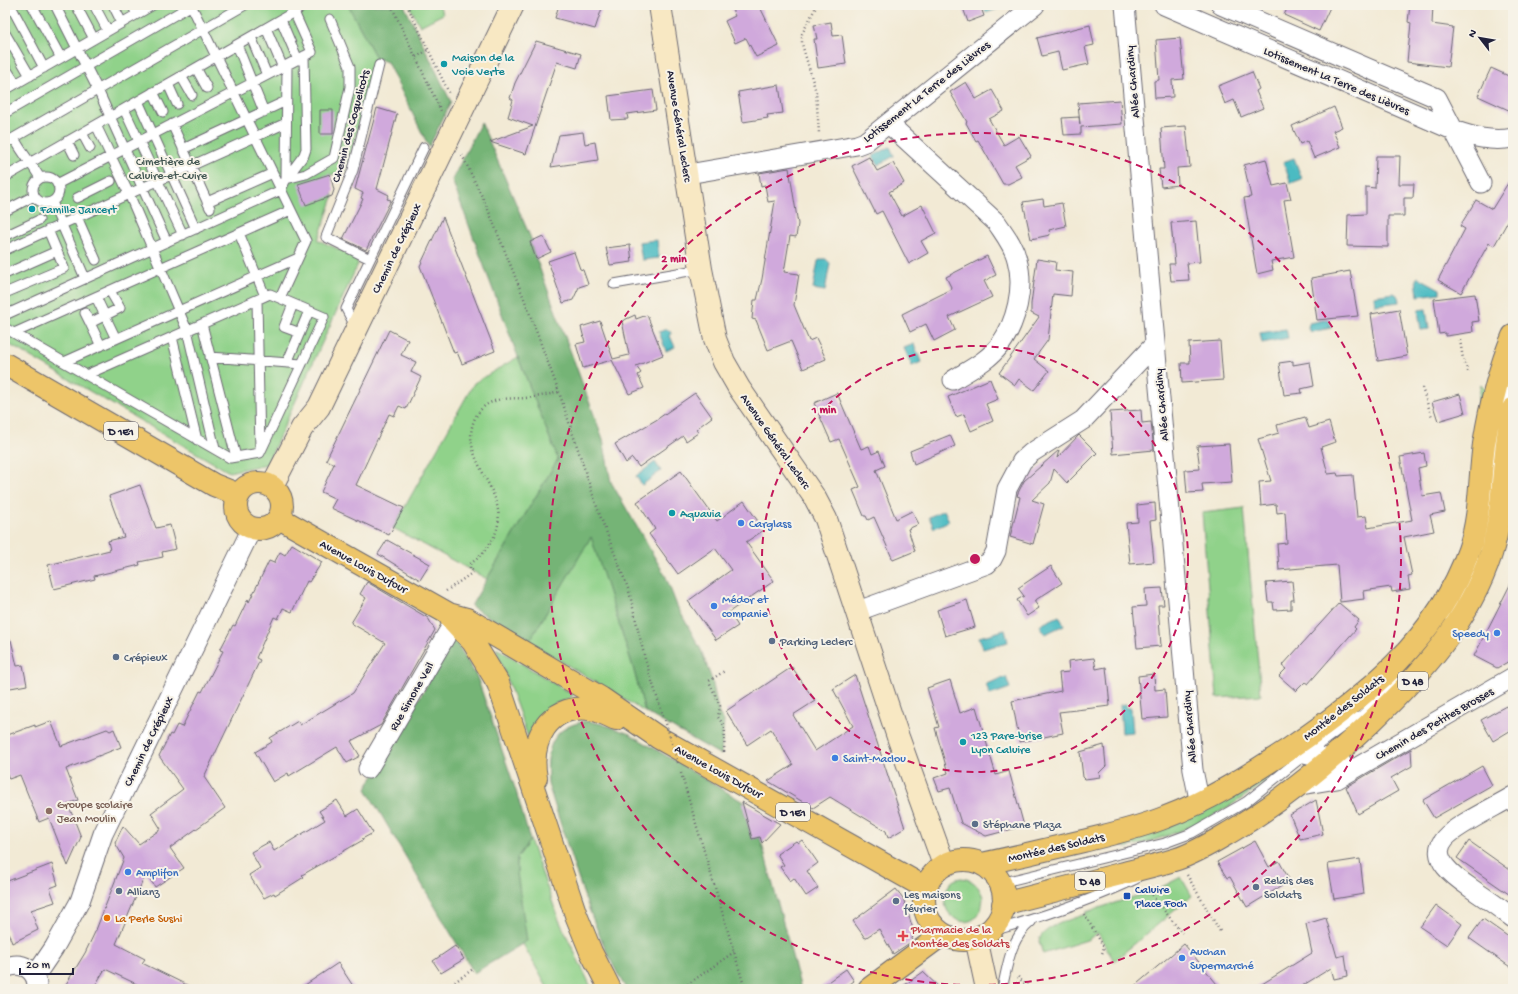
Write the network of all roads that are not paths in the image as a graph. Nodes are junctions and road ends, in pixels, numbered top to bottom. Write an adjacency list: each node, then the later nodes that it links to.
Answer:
1 (32, 5): 32 (lane)
2 (55, 5): 30 (lane)
3 (76, 5): 28 (lane)
4 (94, 5): 25 (lane)
5 (113, 5): 22 (lane)
6 (132, 5): 19 (lane)
7 (151, 5): 19 (lane)
8 (192, 5): 24 (lane); 35 (lane)
9 (245, 5): 24 (lane)
10 (305, 5): 18 (lane)
11 (513, 5): 141 (main road, Chemin de Crépieux)
12 (660, 5): 83 (main road, Avenue Général Leclerc)
13 (1035, 5): 63 (street, Lotissement La Terre des Lièvres)
14 (1125, 5): 147 (street, Allée Chardiny)
15 (1164, 5): 65 (street, Lotissement La Terre des Lièvres)
16 (1221, 5): 65 (street)
17 (11, 8): 38 (lane)
18 (294, 12): 21 (lane); 33 (lane)
19 (137, 14): 22 (lane)
20 (330, 19): 86 (lane)
21 (281, 20): 23 (lane); 33 (lane)
22 (122, 23): 25 (lane)
23 (266, 28): 27 (lane); 37 (lane)
24 (203, 29): 31 (lane); 48 (lane)
25 (108, 31): 28 (lane)
26 (5, 33): 41 (lane)
27 (251, 37): 29 (lane); 40 (lane)
28 (94, 39): 30 (lane)
29 (237, 45): 31 (lane); 43 (lane)
30 (77, 49): 32 (lane); 35 (lane)
31 (217, 56): 39 (lane); 50 (lane)
32 (61, 58): 38 (lane)
33 (301, 58): 37 (lane); 86 (lane)
34 (379, 65): 118 (lane, Chemin des Coquelicots)
35 (86, 66): 48 (lane); 58 (lane)
36 (5, 67): 44 (lane)
37 (285, 67): 40 (lane); 53 (lane)
38 (44, 68): 41 (lane)
39 (196, 68): 42 (lane); 46 (lane)
40 (267, 75): 43 (lane)
41 (30, 76): 44 (lane)
42 (181, 76): 45 (lane); 51 (lane)
43 (252, 83): 50 (lane); 57 (lane)
44 (16, 84): 47 (lane)
45 (168, 84): 49 (lane); 54 (lane)
46 (207, 88)
47 (5, 90)
48 (98, 90): 59 (lane); 70 (lane)
49 (153, 92): 52 (lane); 56 (lane)
50 (234, 92): 60 (lane); 62 (lane)
51 (192, 95)
52 (138, 101): 55 (lane); 67 (lane)
53 (286, 101): 57 (lane); 61 (lane)
54 (176, 104)
55 (124, 109): 59 (lane); 72 (lane)
56 (163, 112)
57 (264, 112): 60 (lane)
58 (5, 113)
59 (110, 117): 64 (lane); 75 (lane)
60 (248, 120): 68 (lane); 76 (lane)
61 (286, 122): 68 (lane); 86 (lane)
62 (172, 124): 67 (lane); 76 (lane)
63 (889, 124): 83 (street, Lotissement La Terre des Lièvres); 157 (street)
64 (96, 125): 66 (lane); 78 (lane)
65 (1453, 130): 69 (street, Lotissement La Terre des Lièvres); 89 (street)
66 (82, 133): 71 (lane); 74 (lane)
67 (154, 133): 72 (lane); 82 (lane)
68 (256, 136): 80 (lane); 81 (lane)
69 (1513, 138)
70 (8, 141): 79 (lane)
71 (67, 141): 77 (lane); 79 (lane)
72 (139, 141): 75 (lane); 88 (lane)
73 (424, 147): 118 (lane)
74 (90, 148)
75 (125, 148): 78 (lane); 91 (lane)
76 (183, 149): 80 (lane)
77 (74, 155)
78 (111, 156): 90 (lane); 94 (lane)
79 (31, 162): 84 (lane); 85 (lane)
80 (190, 166): 81 (lane); 82 (lane)
81 (273, 173): 93 (lane)
82 (172, 174): 88 (lane); 104 (lane)
83 (688, 174): 121 (main road, Avenue Général Leclerc)
84 (5, 177)
85 (40, 178): 90 (lane); 95 (lane)
86 (286, 179): 93 (lane)
87 (111, 181): 92 (lane)
88 (158, 181): 91 (lane); 108 (lane)
89 (1481, 183)
90 (58, 184): 97 (lane)
91 (143, 187): 94 (lane); 111 (lane)
92 (95, 189): 96 (lane); 98 (lane)
93 (281, 190): 99 (lane); 104 (lane)
94 (129, 194): 98 (lane); 114 (lane)
95 (34, 196): 97 (lane); 100 (lane)
96 (77, 198)
97 (52, 202): 103 (lane)
98 (103, 206): 101 (lane)
99 (291, 210): 107 (lane); 117 (lane)
100 (5, 211)
101 (77, 217): 103 (lane); 110 (lane)
102 (39, 220): 106 (lane)
103 (62, 224): 105 (lane); 113 (lane)
104 (196, 229): 108 (lane)
105 (48, 230): 112 (lane); 116 (lane)
106 (15, 232): 109 (lane); 112 (lane)
107 (239, 233): 120 (lane); 123 (lane)
108 (183, 235): 111 (lane)
109 (5, 236)
110 (88, 242): 113 (lane); 119 (lane)
111 (167, 242): 114 (lane)
112 (20, 243): 115 (lane)
113 (72, 248): 124 (lane)
114 (153, 248): 120 (lane); 124 (lane)
115 (5, 250)
116 (57, 251): 122 (lane); 127 (lane)
117 (298, 258): 123 (lane); 130 (lane)
118 (370, 259): 141 (lane)
119 (96, 260)
120 (161, 268): 126 (lane); 132 (lane)
121 (702, 269): 125 (lane); 167 (main road, Avenue Général Leclerc)
122 (5, 274)
123 (257, 277): 129 (lane); 132 (lane)
124 (85, 278): 135 (lane)
125 (614, 284)
126 (110, 291): 128 (lane); 136 (lane)
127 (5, 293)
128 (96, 297): 136 (lane); 142 (lane)
129 (261, 298): 130 (lane); 138 (lane); 150 (lane)
130 (280, 298): 131 (lane)
131 (293, 304): 133 (lane); 143 (lane)
132 (180, 311): 140 (lane); 146 (lane)
133 (309, 311): 143 (lane); 154 (lane)
134 (85, 313): 137 (lane)
135 (5, 315)
136 (105, 315): 137 (lane); 146 (lane)
137 (90, 323): 148 (lane)
138 (202, 324): 140 (lane); 149 (lane)
139 (5, 328): 142 (lane)
140 (187, 330): 145 (lane); 160 (lane)
141 (356, 330): 163 (main road, Chemin de Crépieux)
142 (14, 333): 151 (lane)
143 (300, 333): 152 (lane)
144 (1513, 336): 174 (main road, Montée des Soldats / D 48)
145 (172, 337): 156 (lane); 159 (lane)
146 (116, 339): 148 (lane)
147 (1156, 344): 167 (street); 179 (street, Allée Chardiny)
148 (101, 346): 151 (lane)
149 (210, 357): 150 (lane); 162 (lane)
150 (258, 361): 152 (lane); 161 (lane)
151 (64, 362): 156 (lane)
152 (287, 363): 154 (lane)
153 (5, 364): 164 (main road, D 1E1)
154 (302, 364): 161 (lane)
155 (1513, 367): 169 (lane)
156 (86, 375): 159 (lane)
157 (953, 380)
158 (1513, 409): 174 (main road, Montée des Soldats / D 48)
159 (197, 440): 160 (lane)
160 (215, 449): 162 (lane)
161 (260, 453): 162 (lane)
162 (236, 457)
163 (272, 486): 164 (main road); 165 (main road)
164 (238, 495): 166 (main road)
165 (279, 518): 166 (main road); 168 (main road, Avenue Louis Dufour / D 1E1)
166 (252, 528): 192 (street, Chemin de Crépieux)
167 (858, 612): 183 (main road, Avenue Général Leclerc)
168 (445, 614): 173 (main road, D 1E1); 176 (street, Rue Simone Veil); 180 (main road)
169 (1443, 625)
170 (1410, 668): 172 (lane)
171 (1513, 677): 175 (street, Chemin des Petites Brosses)
172 (1373, 704): 174 (lane); 174 (lane)
173 (662, 729): 180 (main road); 185 (main road, Avenue Louis Dufour / D 1E1)
174 (1310, 754): 175 (street); 177 (main road, Montée des Soldats / D 48); 177 (lane); 179 (main road, Montée des Soldats / D 48); 181 (lane)
175 (1355, 768): 177 (street)
176 (368, 770)
177 (1292, 780): 181 (main road, Montée des Soldats / D 48); 184 (lane)
178 (1513, 796): 187 (street)
179 (1200, 804): 182 (main road, Montée des Soldats / D 48)
180 (544, 818): 193 (main road)
181 (1177, 859): 186 (main road, Montée des Soldats / D 48); 188 (lane)
182 (982, 864): 183 (main road); 184 (main road)
183 (944, 865): 185 (main road)
184 (1000, 883): 186 (main road)
185 (926, 888): 189 (main road)
186 (1003, 904): 190 (main road)
187 (1513, 918)
188 (1035, 919): 190 (lane); 196 (lane)
189 (943, 934): 190 (main road); 194 (main road)
190 (980, 935): 195 (main road)
191 (5, 967): 192 (street)
192 (36, 982)
193 (610, 989)
194 (869, 989)
195 (987, 989)
196 (1002, 989)

